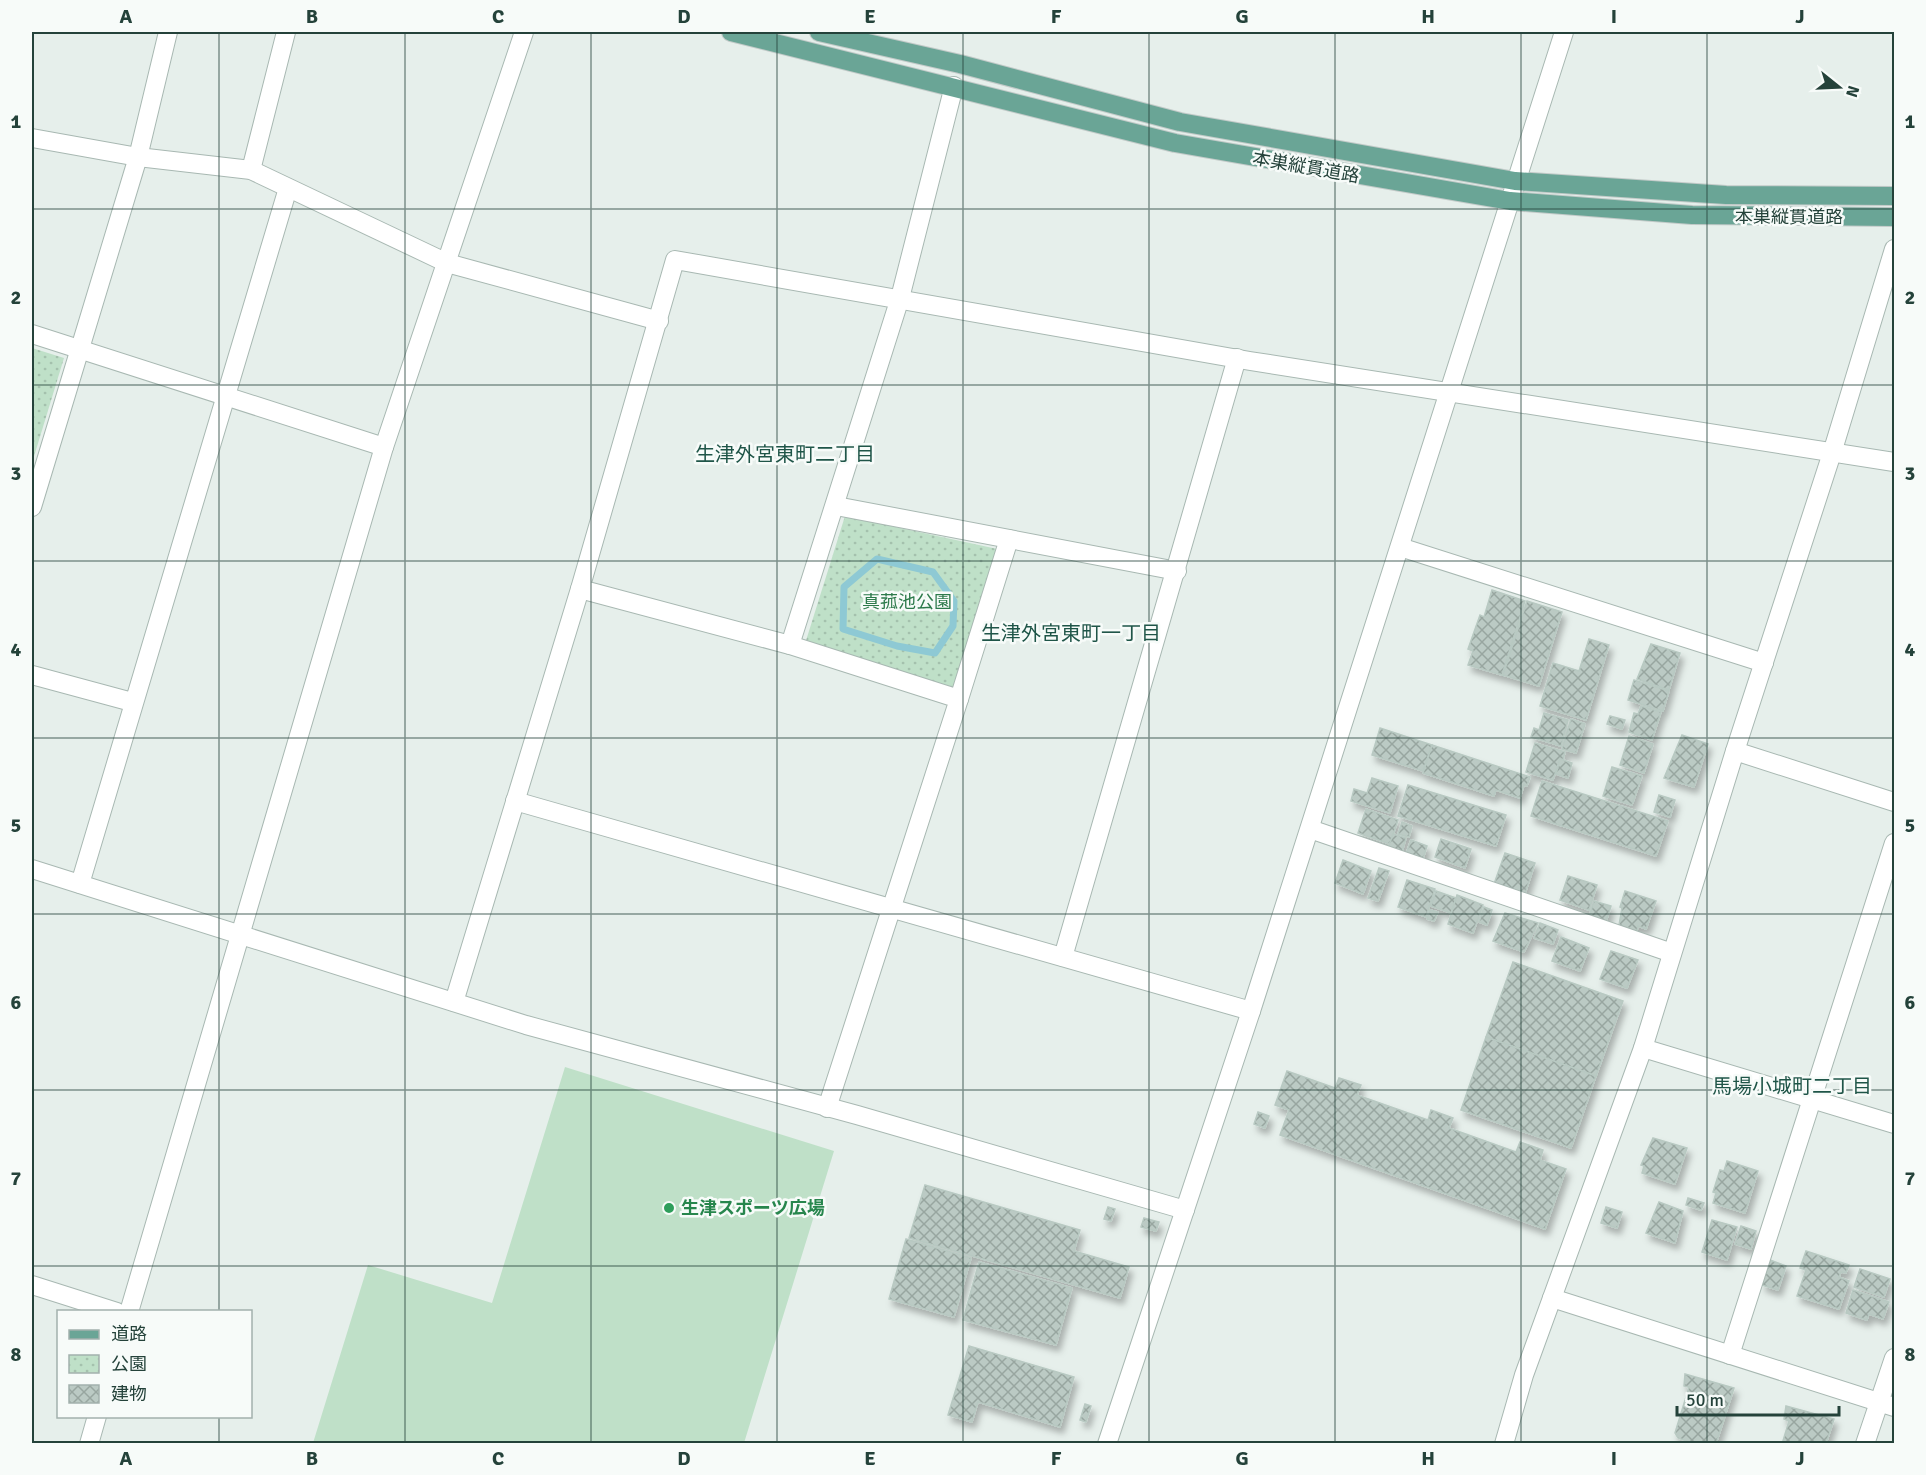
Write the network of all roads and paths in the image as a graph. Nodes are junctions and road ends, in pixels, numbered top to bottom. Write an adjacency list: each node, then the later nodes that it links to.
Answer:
1 (168, 32): 9 (street)
2 (286, 32): 10 (street)
3 (524, 32): 17 (street)
4 (731, 32): 7 (main road, 本巣縦貫道路)
5 (819, 32): 11 (main road, 本巣縦貫道路)
6 (1564, 32): 11 (street)
7 (954, 86): 14 (main road, 本巣縦貫道路); 18 (street)
8 (32, 138): 9 (street)
9 (138, 157): 10 (street); 21 (street)
10 (251, 171): 12 (street)
11 (1515, 181): 13 (main road, 本巣縦貫道路); 14 (street)
12 (288, 188): 17 (street); 24 (street)
13 (1894, 196)
14 (1510, 201): 15 (main road, 本巣縦貫道路); 23 (street)
15 (1894, 217)
16 (1894, 249): 26 (street)
17 (447, 263): 19 (street); 25 (street)
18 (900, 298): 19 (street); 22 (street); 28 (street)
19 (659, 321): 33 (street)
20 (32, 334): 21 (street)
21 (80, 350): 24 (street); 29 (street)
22 (1238, 358): 23 (street); 32 (street)
23 (1449, 390): 26 (street); 31 (street)
24 (224, 398): 25 (street); 38 (street)
25 (384, 447): 47 (street)
26 (1832, 453): 27 (street); 35 (street)
27 (1894, 462)
28 (836, 506): 30 (street); 34 (street)
29 (32, 507)
30 (1009, 539): 32 (street); 37 (street)
31 (1400, 547): 35 (street); 42 (street)
32 (1177, 571): 49 (street)
33 (580, 589): 34 (street); 40 (street)
34 (790, 645): 37 (street)
35 (1764, 663): 39 (street)
36 (32, 675): 38 (street)
37 (959, 699): 46 (street)
38 (132, 702): 45 (street)
39 (1735, 752): 41 (street); 48 (street)
40 (515, 801): 46 (street); 50 (street)
41 (1894, 802)
42 (1310, 829): 48 (street); 51 (street)
43 (1894, 843): 53 (street)
44 (32, 869): 45 (street)
45 (80, 884): 47 (street)
46 (891, 908): 49 (street); 54 (street)
47 (240, 935): 50 (street); 60 (street)
48 (1672, 953): 52 (street)
49 (1063, 957): 51 (street)
50 (454, 1002): 54 (street)
51 (1251, 1011): 56 (street)
52 (1643, 1047): 53 (street); 58 (street)
53 (1811, 1100): 55 (street); 61 (street)
54 (827, 1108): 56 (street)
55 (1894, 1124)
56 (1185, 1210): 66 (street)
57 (32, 1285): 59 (street)
58 (1552, 1298): 61 (street); 67 (street)
59 (114, 1310)
60 (129, 1310)
61 (1730, 1355): 63 (street)
62 (1894, 1358): 63 (street)
63 (1887, 1405): 68 (street)
64 (96, 1418): 65 (street)
65 (89, 1443)
66 (1107, 1443)
67 (1504, 1443)
68 (1865, 1443)

